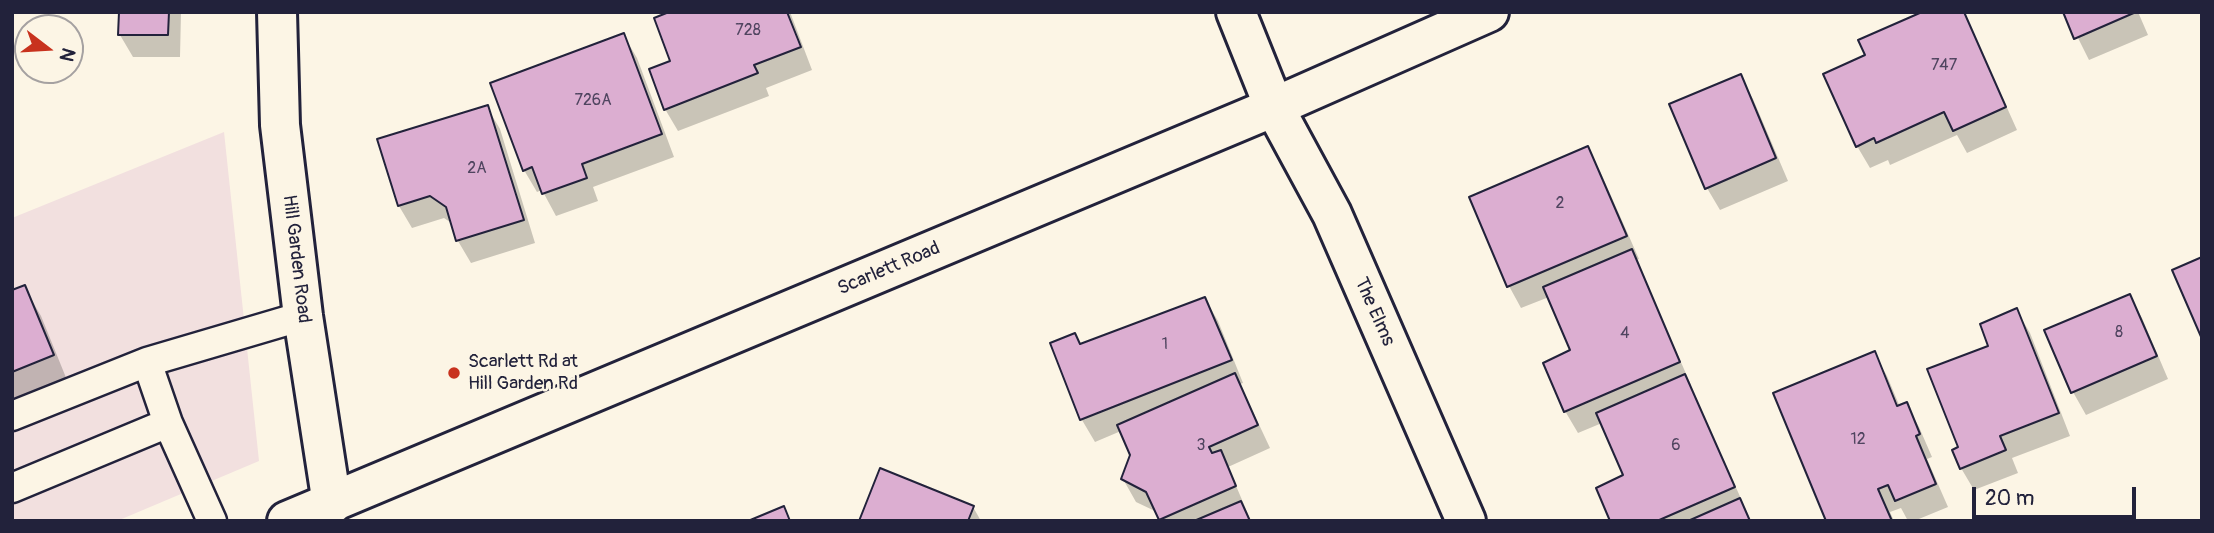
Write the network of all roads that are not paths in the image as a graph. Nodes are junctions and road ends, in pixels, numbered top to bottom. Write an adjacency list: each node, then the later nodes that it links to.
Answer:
1 (277, 12): 5 (main road, Hill Garden Road)
2 (1236, 12): 4 (main road, The Elms)
3 (1489, 12): 4 (main road, Scarlett Road)
4 (1274, 107): 10 (main road, Scarlett Road); 13 (main road, The Elms)
5 (303, 316): 6 (lane); 10 (main road, Hill Garden Road)
6 (148, 362): 7 (lane); 8 (lane)
7 (12, 416)
8 (168, 424): 9 (lane); 11 (lane)
9 (12, 488)
10 (332, 503): 12 (main road, Scarlett Road)
11 (212, 521)
12 (287, 521)
13 (1466, 521)

